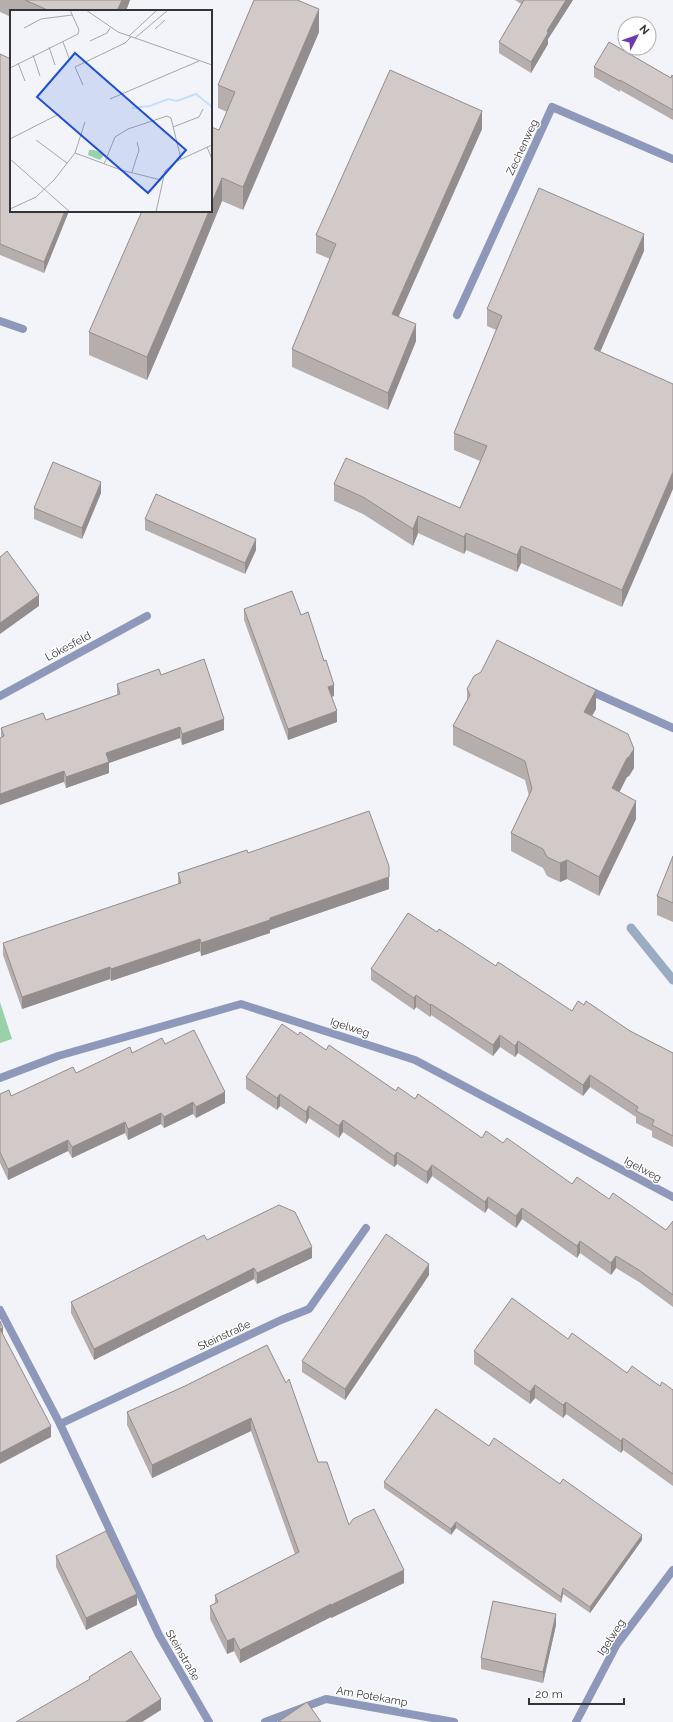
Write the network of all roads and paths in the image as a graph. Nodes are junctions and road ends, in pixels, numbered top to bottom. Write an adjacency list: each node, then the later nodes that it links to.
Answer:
1 (673, 159): 2 (street, Zechenweg)
2 (457, 315)
3 (0, 321): 4 (street)
4 (23, 329)
5 (147, 616): 7 (street, Lökesfeld)
6 (580, 686): 8 (street)
7 (0, 696)
8 (673, 728)
9 (0, 1078): 10 (street, Igelweg)
10 (673, 1197)
11 (366, 1228): 13 (street, Steinstraße)
12 (0, 1310): 13 (street, Steinstraße)
13 (60, 1424): 15 (street, Steinstraße)
14 (673, 1570): 18 (street, Igelweg)
15 (209, 1722)
16 (265, 1722): 17 (street, Am Potekamp)
17 (454, 1722)
18 (576, 1722)

